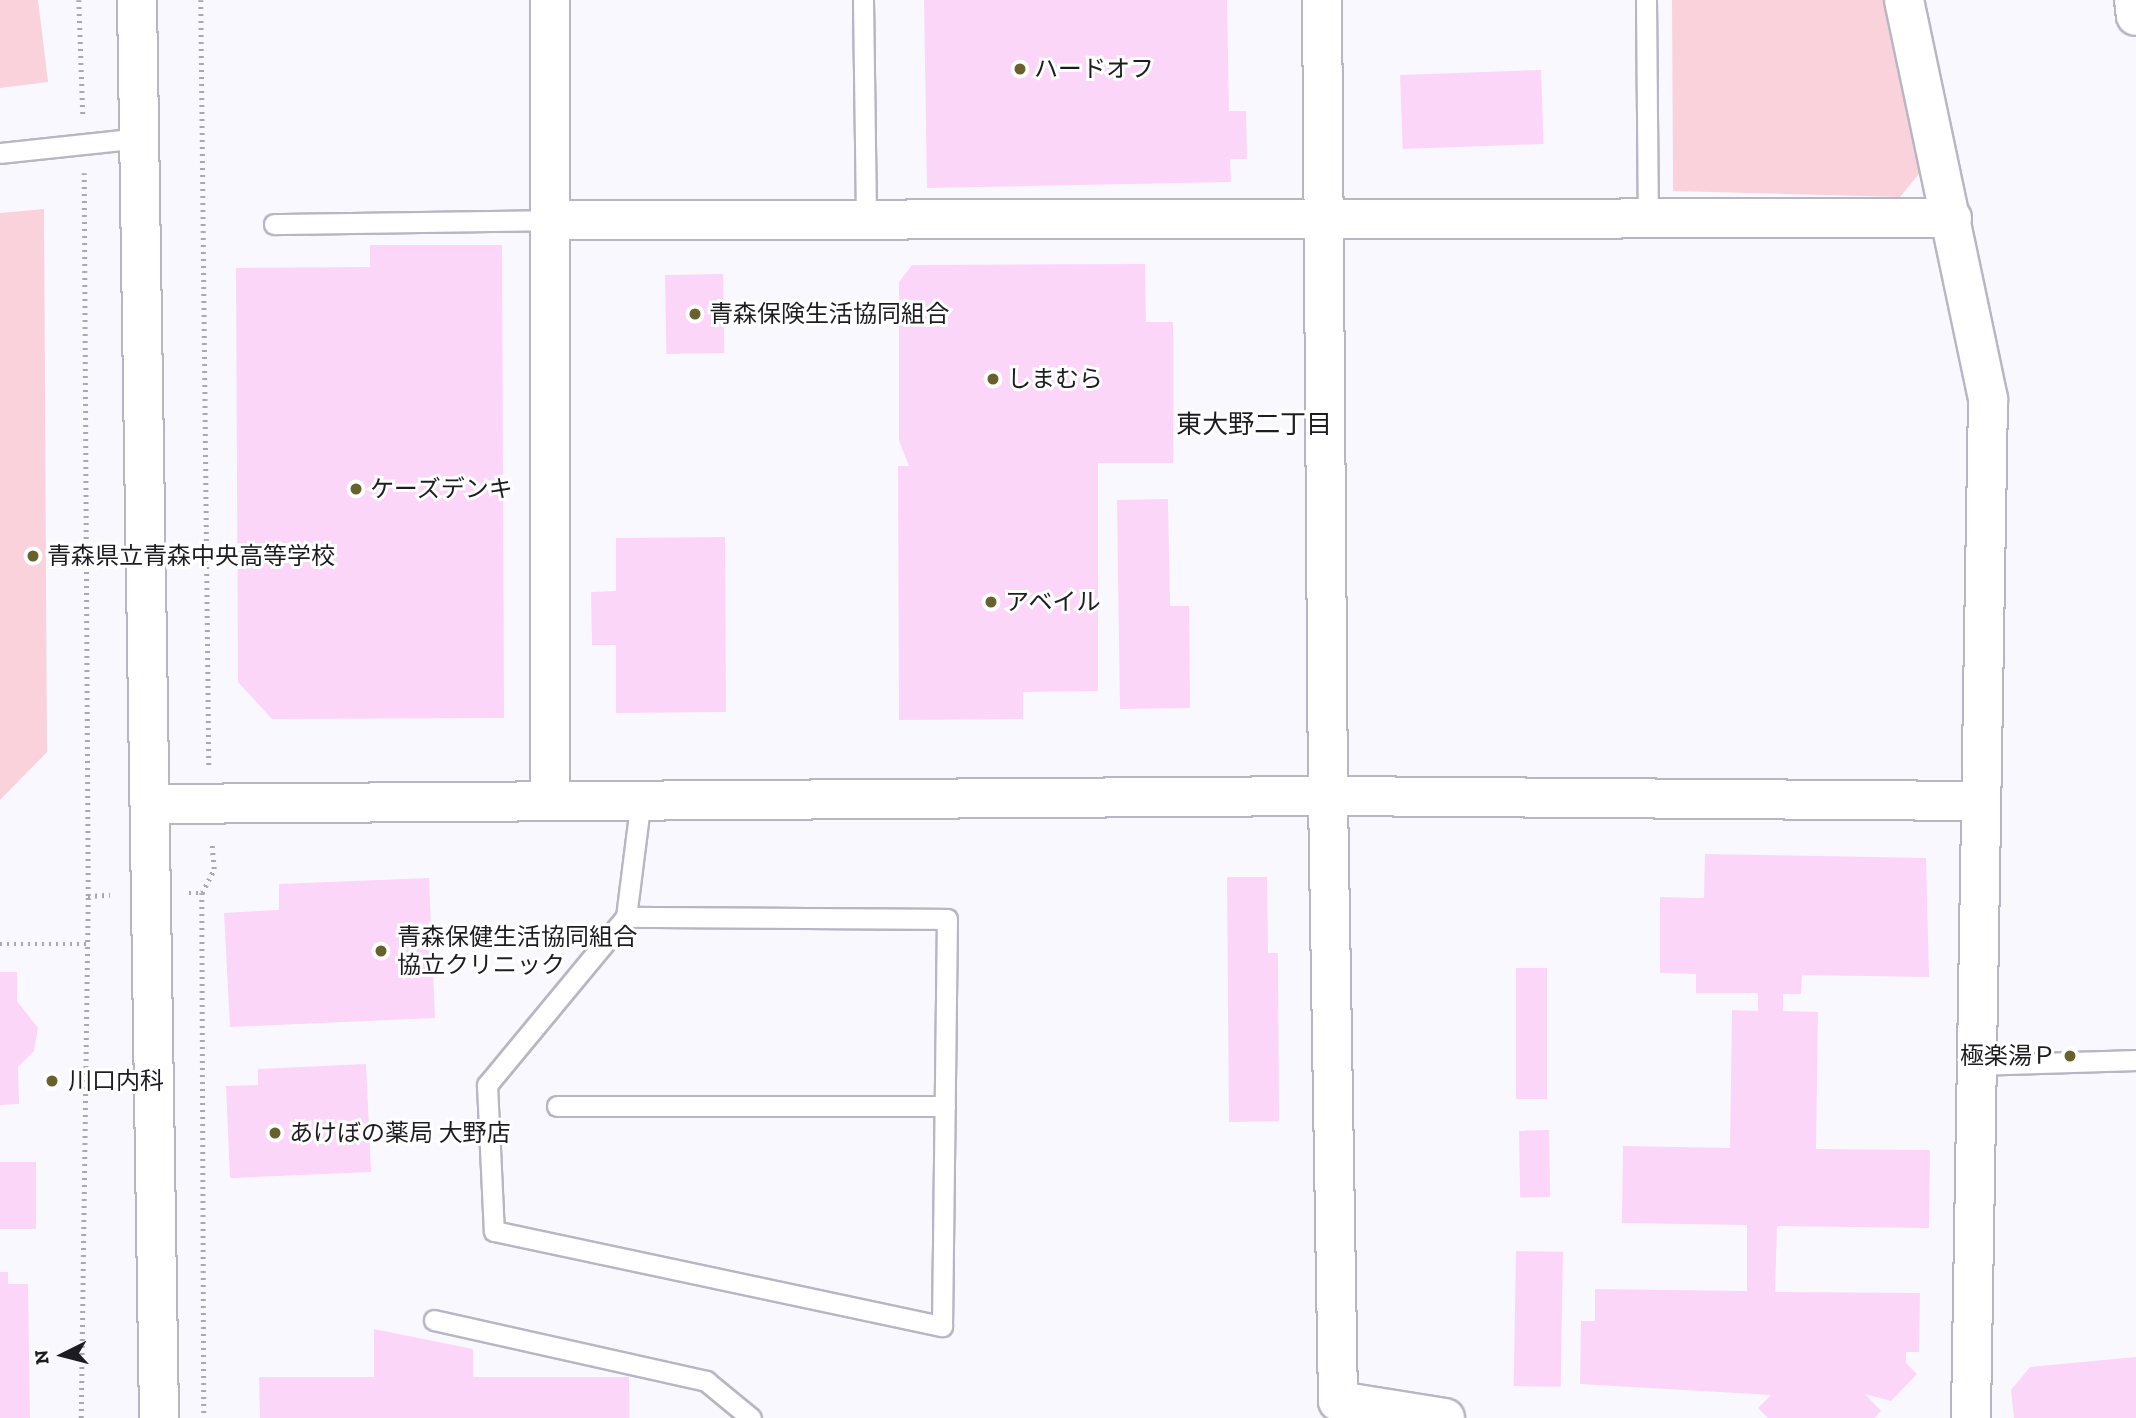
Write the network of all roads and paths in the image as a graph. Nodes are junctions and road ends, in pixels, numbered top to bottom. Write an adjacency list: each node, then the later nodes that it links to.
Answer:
1 (79, 0): 12 (path)
2 (137, 0): 11 (main road)
3 (201, 0): 20 (path)
4 (550, 0): 15 (main road)
5 (863, 0): 18 (lane)
6 (1322, 0): 17 (main road)
7 (1646, 0): 16 (lane)
8 (1904, 0): 14 (main road)
9 (2134, 0): 10 (main road)
10 (2136, 16)
11 (139, 138): 12 (lane); 25 (main road)
12 (84, 144): 13 (lane); 29 (path)
13 (0, 153)
14 (1952, 218): 16 (main road); 24 (main road)
15 (551, 220): 18 (main road); 19 (lane); 23 (main road)
16 (1648, 220): 17 (main road)
17 (1327, 221): 18 (main road); 21 (main road)
18 (866, 223)
19 (274, 224)
20 (208, 726)
21 (1328, 796): 22 (main road); 24 (main road); 39 (main road)
22 (641, 798): 23 (main road); 27 (lane)
23 (551, 799): 25 (main road)
24 (1978, 802): 31 (main road)
25 (151, 804): 36 (main road)
26 (202, 893): 37 (path)
27 (626, 917): 33 (lane); 33 (lane)
28 (0, 944): 29 (path)
29 (86, 944): 35 (path)
30 (2136, 1060): 31 (lane)
31 (1976, 1065): 40 (main road)
32 (557, 1106): 33 (lane)
33 (945, 1106)
34 (434, 1320): 38 (lane)
35 (81, 1418)
36 (159, 1418)
37 (204, 1418)
38 (751, 1418)
39 (1446, 1418)
40 (1971, 1418)

